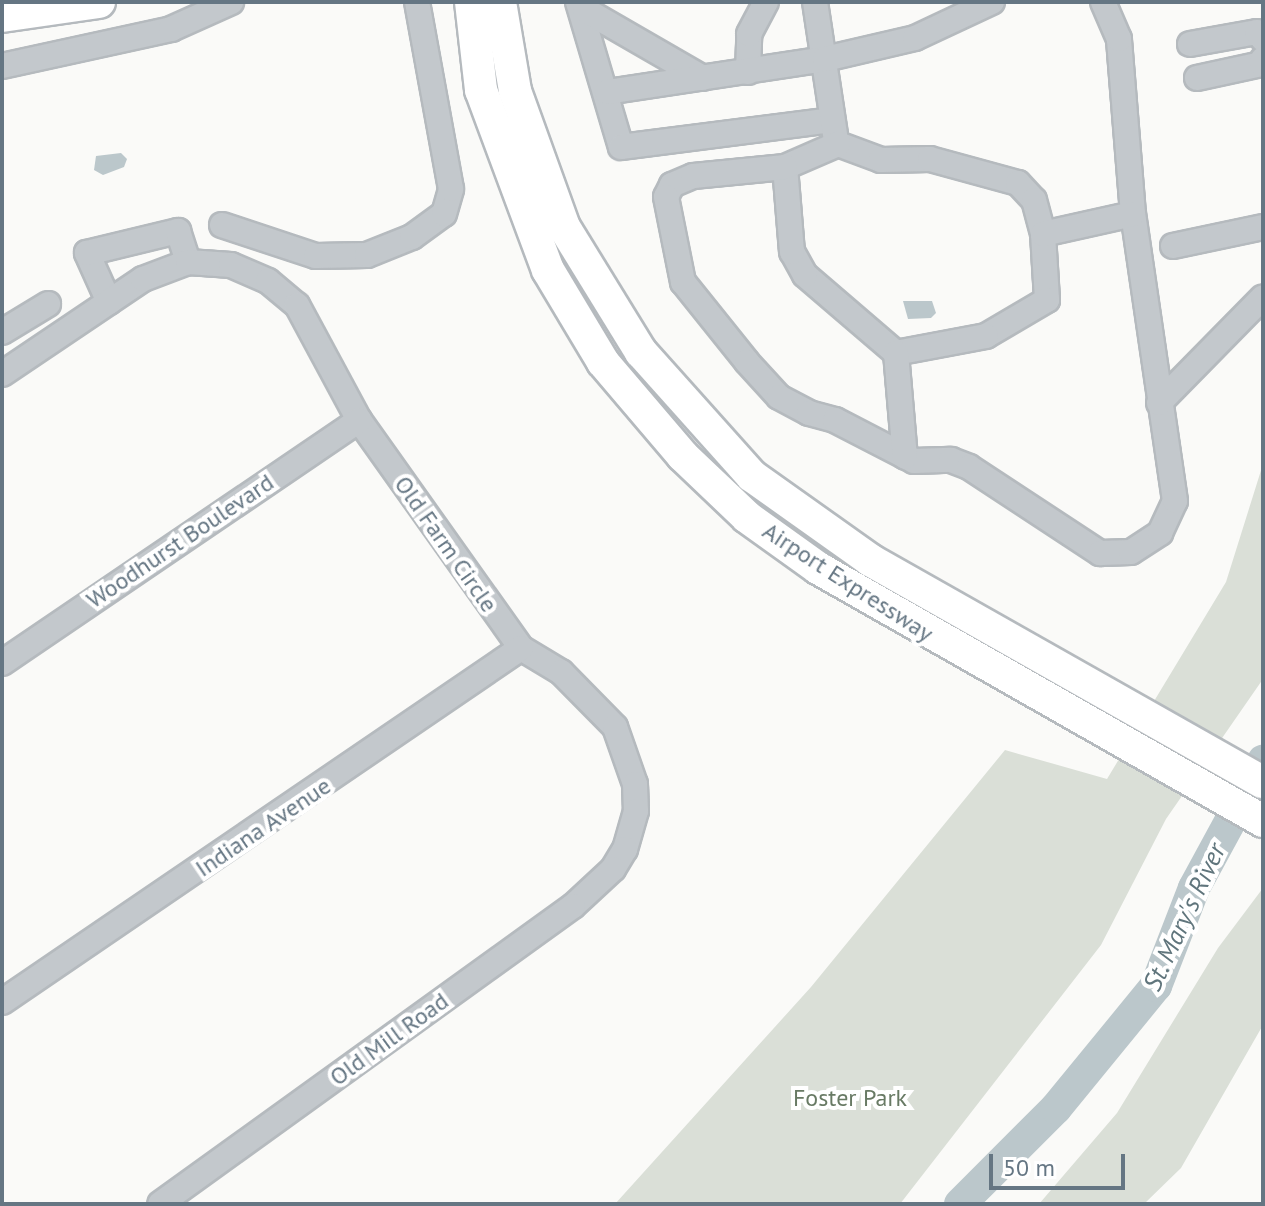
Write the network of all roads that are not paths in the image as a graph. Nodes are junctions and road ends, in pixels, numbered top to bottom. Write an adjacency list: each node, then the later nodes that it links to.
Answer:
1 (99, 2): 11 (main road)
2 (231, 2): 16 (street)
3 (417, 2): 29 (street)
4 (471, 2): 44 (main road, Airport Expressway)
5 (500, 2): 43 (main road, Airport Expressway)
6 (766, 2): 17 (street)
7 (815, 2): 14 (street)
8 (992, 2): 14 (street)
9 (1103, 2): 24 (street)
10 (581, 6): 18 (street); 20 (street)
11 (2, 16)
12 (1263, 39): 13 (street)
13 (1190, 44)
14 (825, 59): 17 (street); 21 (street)
15 (1263, 59): 19 (street)
16 (2, 66)
17 (748, 72): 18 (street)
18 (703, 78): 20 (street)
19 (1197, 78)
20 (607, 92): 21 (street)
21 (831, 120): 22 (street)
22 (838, 144): 23 (street); 27 (street)
23 (785, 167): 36 (street); 40 (street)
24 (1133, 214): 27 (street); 38 (street)
25 (222, 225): 29 (street)
26 (1263, 227): 28 (street)
27 (1043, 234): 36 (street)
28 (1173, 246)
29 (292, 251): 31 (street)
30 (188, 262): 31 (street, Old Farm Circle); 33 (street); 33 (street)
31 (268, 281): 39 (street, Old Farm Circle)
32 (1263, 297): 38 (street)
33 (109, 302): 37 (street)
34 (48, 304): 35 (street)
35 (2, 332)
36 (896, 353): 40 (street)
37 (2, 374)
38 (1159, 403): 40 (street)
39 (359, 420): 41 (street, Old Farm Circle); 42 (street, Woodhurst Boulevard)
40 (905, 457)
41 (521, 648): 45 (street, Old Farm Circle); 46 (street, Indiana Avenue)
42 (2, 663)
43 (1263, 782)
44 (1263, 821)
45 (613, 869): 47 (street, Old Mill Road)
46 (2, 1002)
47 (160, 1204)

